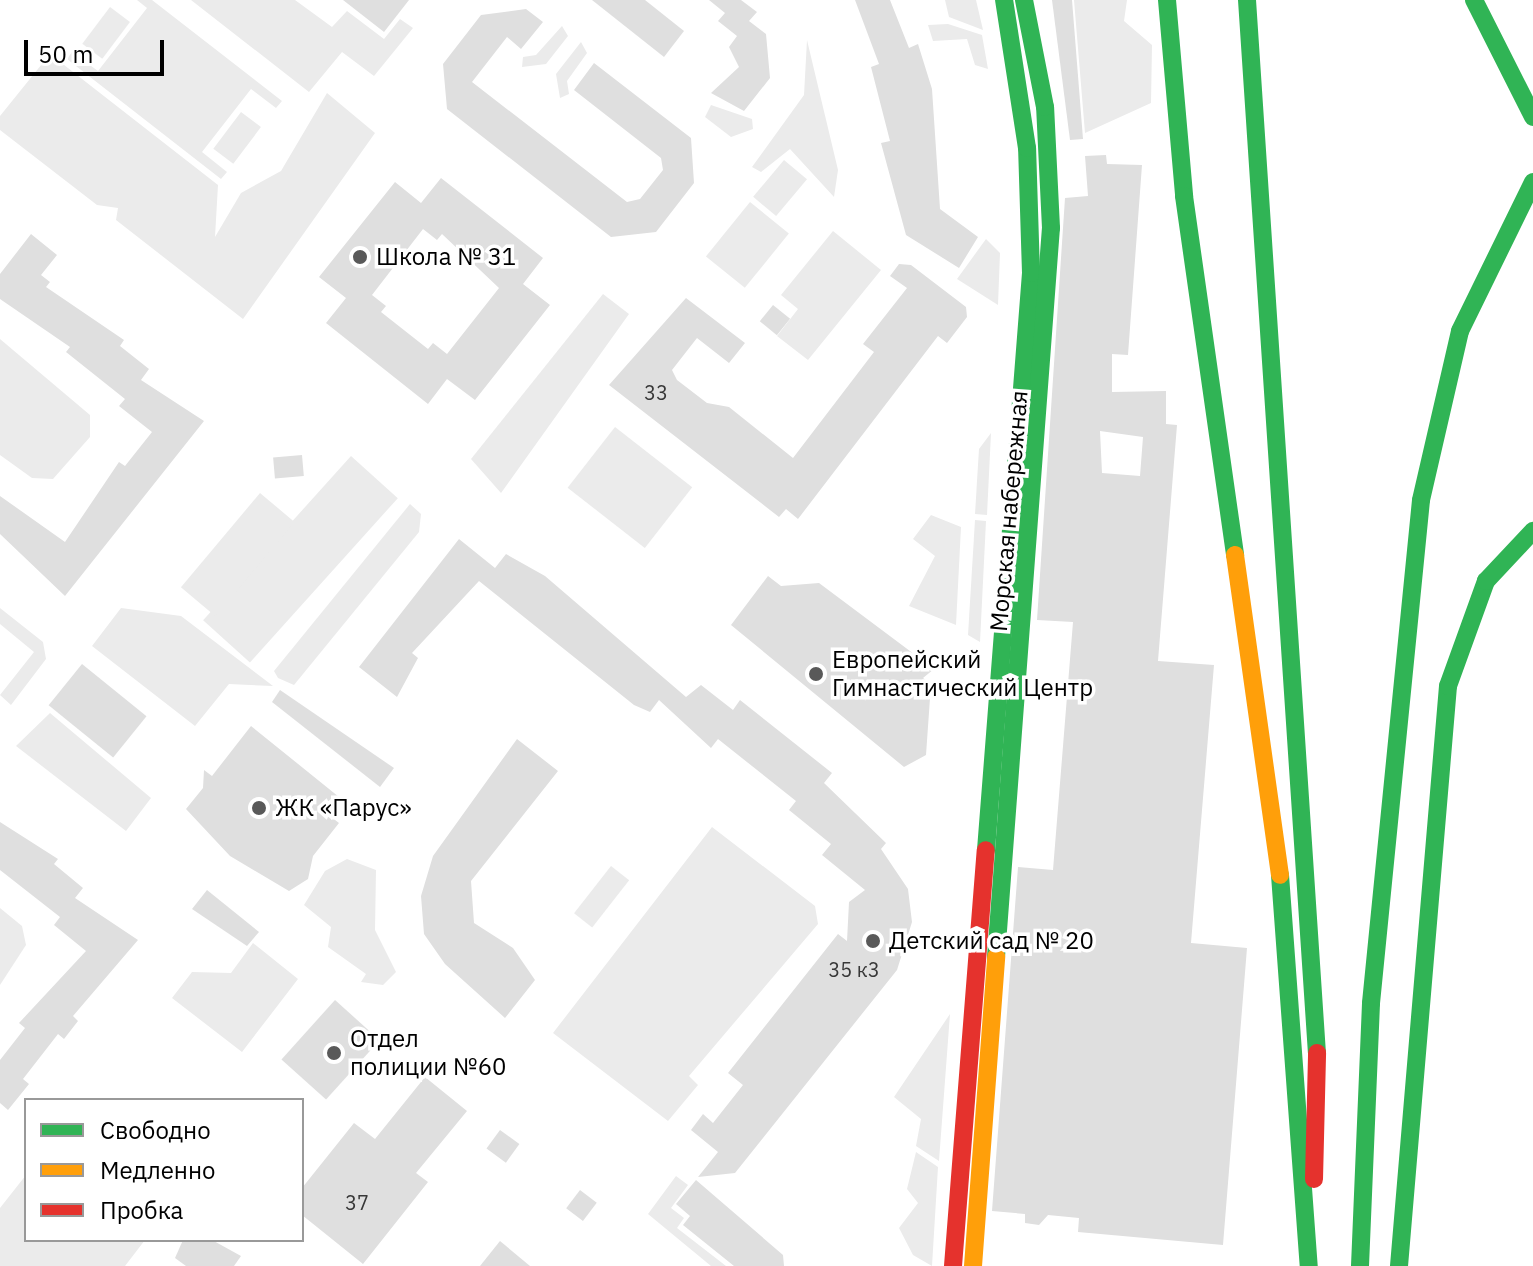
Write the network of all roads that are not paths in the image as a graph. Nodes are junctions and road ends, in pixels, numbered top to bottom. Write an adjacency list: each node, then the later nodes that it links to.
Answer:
1 (1004, 0): 9 (main road, Морская набережная)
2 (1024, 0): 10 (main road, Морская набережная)
3 (1167, 0): 11 (main road)
4 (1247, 0): 11 (main road)
5 (1474, 0): 6 (main road)
6 (1533, 117)
7 (1533, 182): 12 (main road)
8 (1533, 531): 13 (main road)
9 (953, 1266)
10 (973, 1266)
11 (1310, 1266)
12 (1360, 1266)
13 (1399, 1266)

